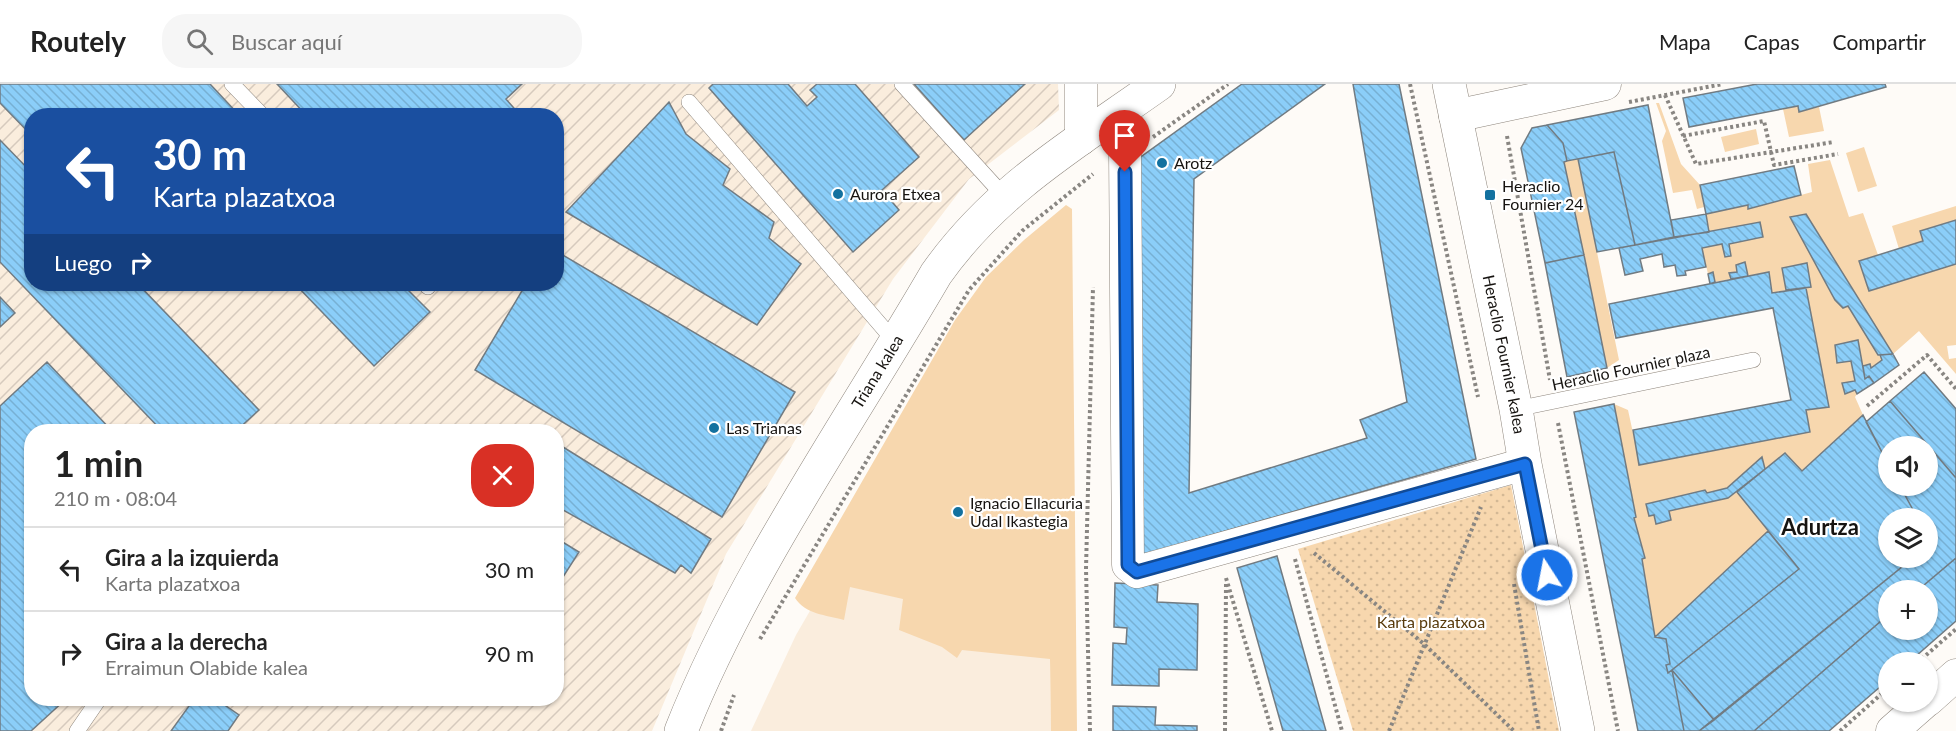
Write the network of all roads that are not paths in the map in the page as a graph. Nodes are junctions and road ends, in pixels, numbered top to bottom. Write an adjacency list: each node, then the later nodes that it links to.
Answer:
1 (232, 84): 8 (lane)
2 (902, 84): 12 (lane)
3 (1081, 84): 11 (street)
4 (1159, 84): 10 (main road, Triana kalea)
5 (1449, 84): 9 (main road, Heraclio Fournier kalea)
6 (1615, 94): 9 (street)
7 (688, 102): 13 (lane)
8 (255, 108)
9 (1455, 116): 15 (main road, Heraclio Fournier kalea)
10 (1108, 120): 11 (main road, Triana kalea); 16 (street)
11 (1081, 139): 12 (main road, Triana kalea)
12 (1004, 196): 13 (main road, Triana kalea)
13 (896, 343): 22 (main road, Triana kalea)
14 (1753, 360): 15 (lane, Heraclio Fournier plaza)
15 (1516, 409): 16 (main road, Heraclio Fournier kalea)
16 (1510, 468): 23 (main road, Heraclio Fournier kalea)
17 (1956, 675): 18 (street)
18 (1938, 691)
19 (94, 706): 21 (lane)
20 (1914, 712): 24 (street)
21 (77, 731)
22 (681, 731)
23 (1578, 731)
24 (1892, 731)

